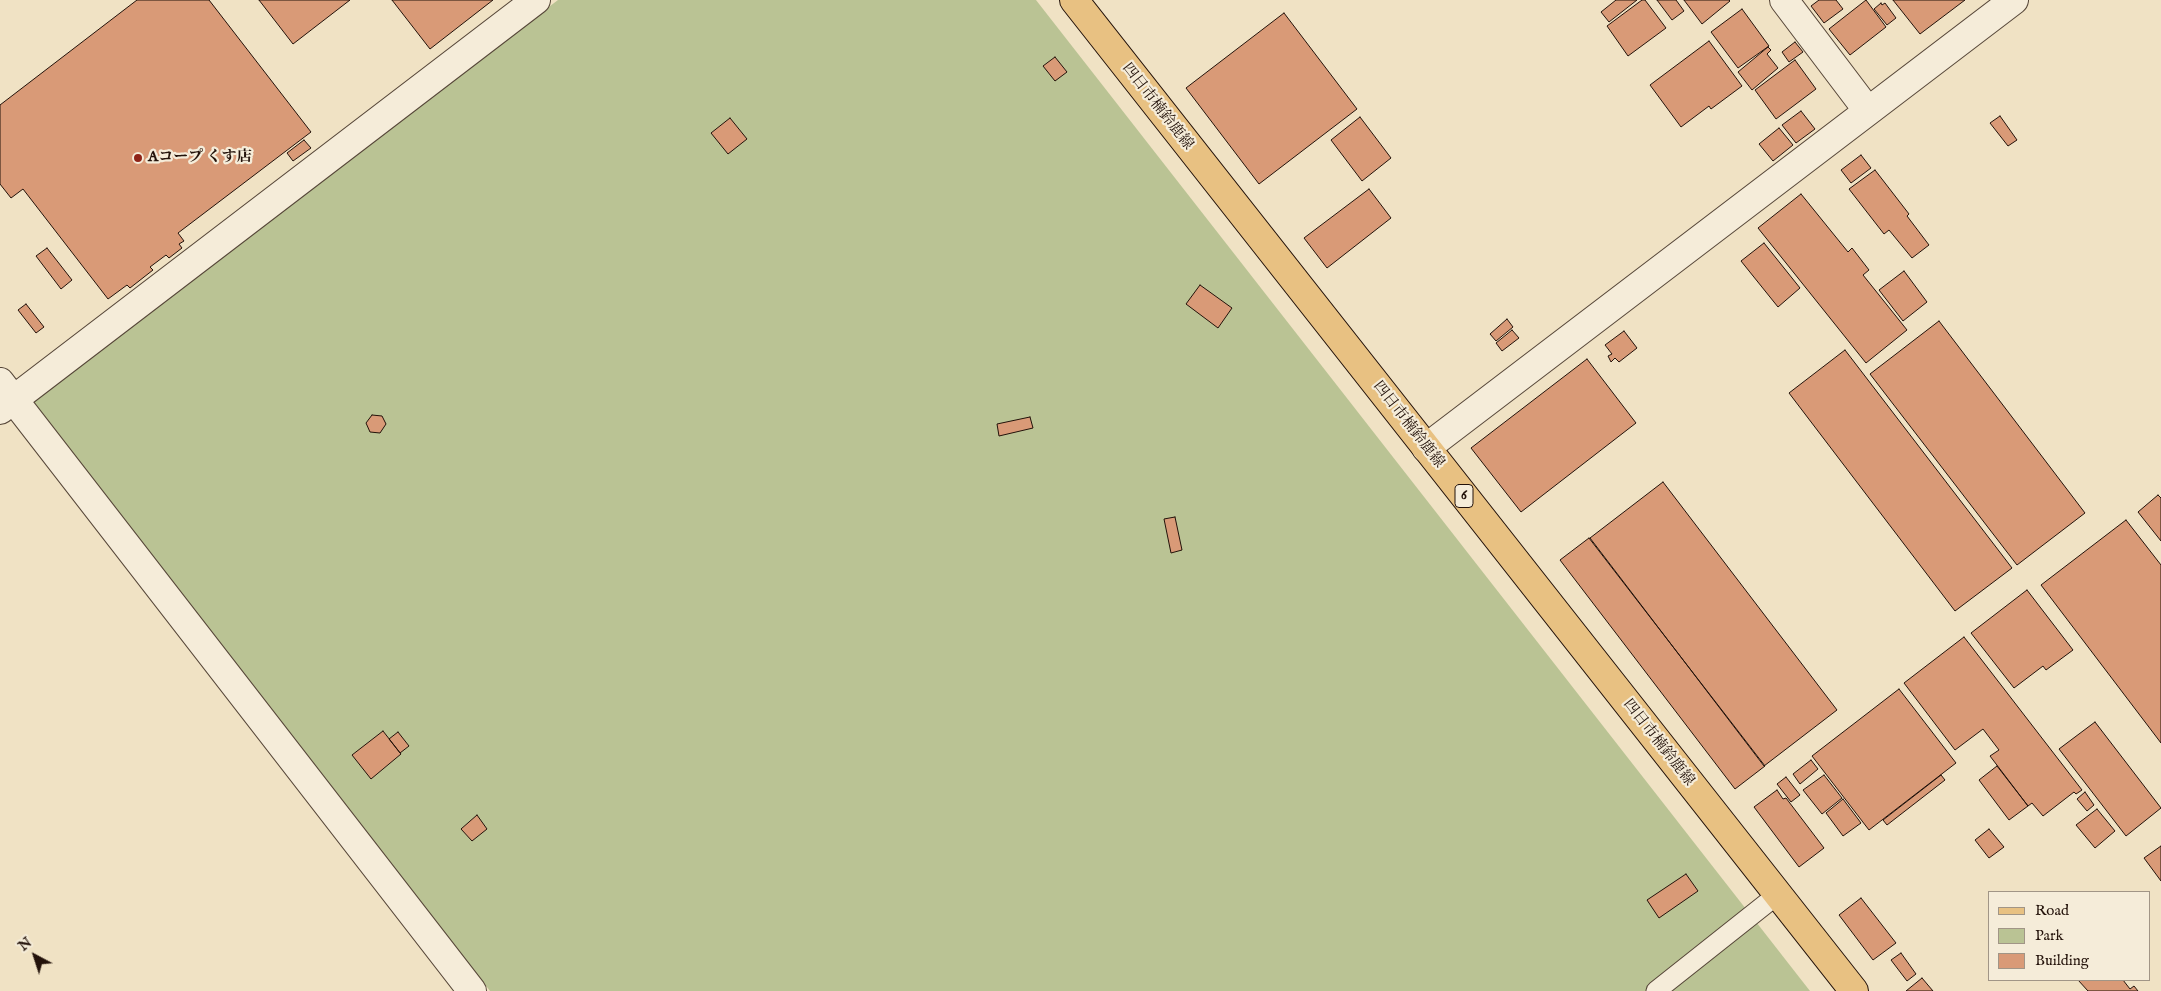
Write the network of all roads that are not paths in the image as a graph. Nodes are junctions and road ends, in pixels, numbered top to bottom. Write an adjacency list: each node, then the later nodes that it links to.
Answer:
1 (536, 0): 6 (street)
2 (1074, 0): 7 (main road, 四日市楠鈴鹿線 / 6)
3 (1784, 0): 5 (street)
4 (2014, 0): 5 (street)
5 (1868, 111): 7 (street)
6 (4, 397): 9 (street)
7 (1426, 448): 8 (main road, 四日市楠鈴鹿線 / 6)
8 (1777, 895): 10 (lane); 11 (main road, 四日市楠鈴鹿線 / 6)
9 (472, 991)
10 (1656, 991)
11 (1854, 991)

